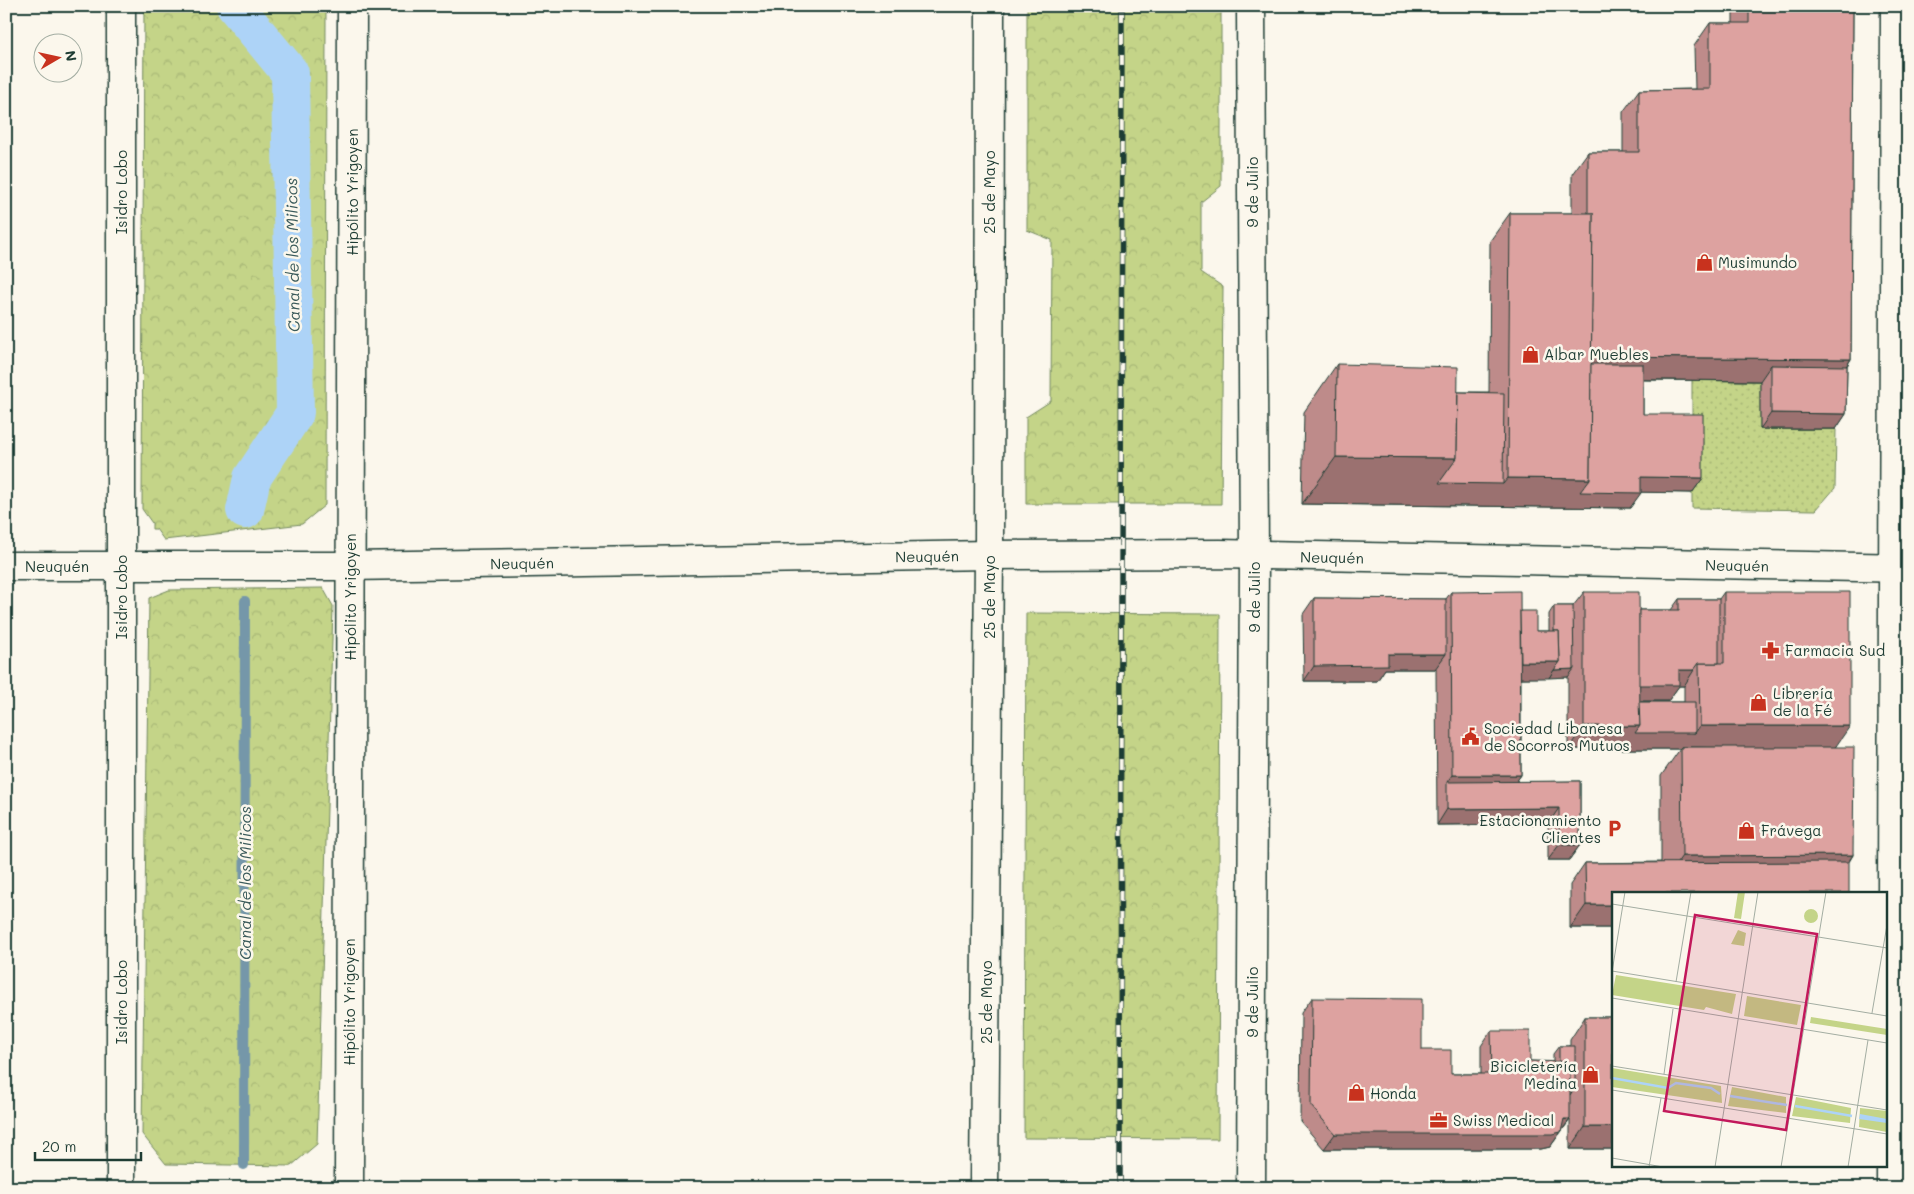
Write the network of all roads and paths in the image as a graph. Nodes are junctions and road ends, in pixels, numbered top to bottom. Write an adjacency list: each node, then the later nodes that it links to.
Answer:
1 (121, 6): 9 (street, Isidro Lobo)
2 (352, 6): 10 (street, Hipólito Yrigoyen)
3 (990, 6): 6 (street, 25 de Mayo)
4 (1250, 6): 7 (street, 9 de Julio)
5 (1895, 6): 11 (street)
6 (989, 555): 7 (street, Neuquén); 10 (street, Neuquén); 14 (street, 25 de Mayo)
7 (1254, 555): 11 (street, Neuquén); 15 (street, 9 de Julio)
8 (6, 566): 9 (street, Neuquén)
9 (121, 566): 10 (street, Neuquén); 12 (street, Isidro Lobo)
10 (350, 566): 13 (street, Hipólito Yrigoyen)
11 (1900, 568): 16 (street)
12 (121, 1188)
13 (349, 1188)
14 (984, 1188)
15 (1251, 1188)
16 (1891, 1188)

